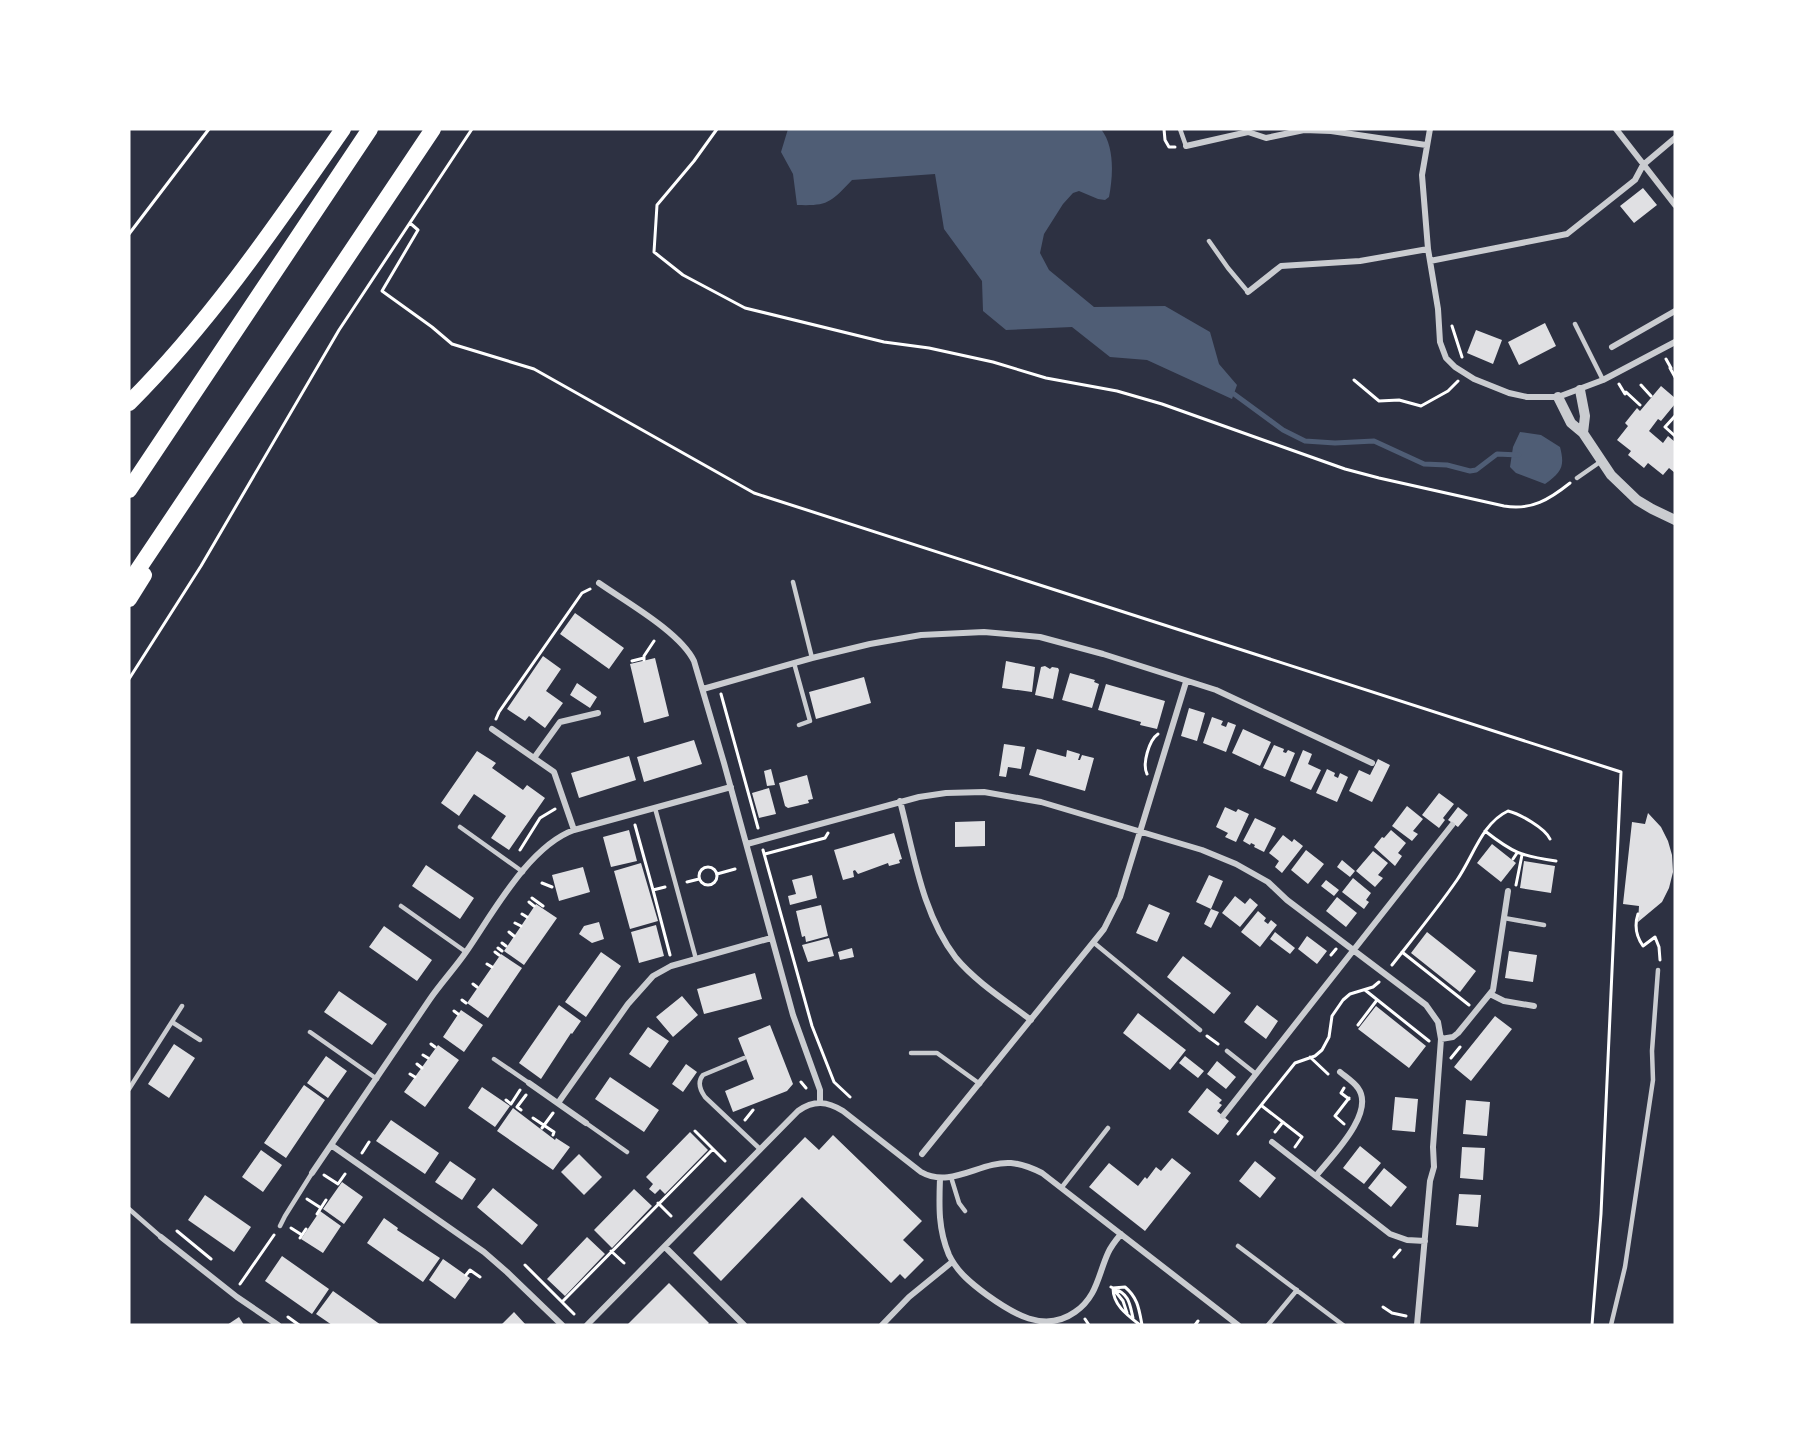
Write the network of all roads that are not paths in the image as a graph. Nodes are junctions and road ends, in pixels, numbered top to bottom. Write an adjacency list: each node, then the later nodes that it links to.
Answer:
1 (344, 129): 23 (highway)
2 (370, 129): 28 (highway)
3 (433, 129): 25 (highway)
4 (1180, 129): 9 (lane)
5 (1430, 129): 8 (street)
6 (1616, 129): 10 (street)
7 (1675, 138): 10 (street)
8 (1426, 145): 9 (street); 13 (street)
9 (1186, 146)
10 (1644, 164): 11 (street); 14 (street)
11 (1675, 205)
12 (1209, 241): 15 (lane)
13 (1428, 249): 14 (street); 15 (street)
14 (1430, 261): 22 (street)
15 (1248, 292)
16 (1675, 311): 19 (street)
17 (1575, 324): 20 (lane)
18 (1675, 342): 20 (street)
19 (1612, 347)
20 (1603, 380): 21 (street)
21 (1580, 390): 22 (street); 24 (street)
22 (1558, 397): 24 (street)
23 (129, 403)
24 (1583, 433): 26 (street)
25 (225, 441): 31 (highway); 33 (highway)
26 (1600, 462): 27 (lane); 29 (street)
27 (1576, 478)
28 (129, 490)
29 (1675, 520)
30 (793, 582): 34 (lane)
31 (129, 583)
32 (599, 583): 37 (street)
33 (129, 599)
34 (812, 658): 35 (street); 36 (street)
35 (794, 663): 37 (street); 39 (lane)
36 (1186, 682): 42 (street); 49 (street)
37 (703, 689): 43 (street)
38 (598, 713): 41 (street)
39 (799, 725)
40 (492, 729): 41 (street)
41 (534, 758): 48 (street)
42 (1372, 763)
43 (731, 787): 45 (street); 50 (street)
44 (900, 801): 49 (street); 50 (street); 65 (street)
45 (655, 808): 48 (street); 60 (lane)
46 (1452, 825): 58 (street)
47 (460, 827): 51 (lane)
48 (574, 830): 51 (street)
49 (1141, 831): 57 (street); 58 (street)
50 (747, 844): 56 (street)
51 (523, 872): 59 (street)
52 (1508, 891): 54 (street)
53 (401, 906): 59 (lane)
54 (1504, 918): 55 (lane); 62 (street)
55 (1544, 925)
56 (771, 938): 60 (street); 81 (street)
57 (1093, 942): 65 (street); 67 (lane)
58 (1353, 950): 69 (street); 76 (street)
59 (466, 952): 77 (street)
60 (696, 959): 82 (street)
61 (1658, 970): 116 (lane)
62 (1490, 994): 64 (street); 69 (street)
63 (182, 1006): 66 (lane)
64 (1534, 1006)
65 (1031, 1020): 79 (street)
66 (172, 1022): 70 (lane); 80 (lane)
67 (1200, 1030)
68 (310, 1032): 77 (lane)
69 (1441, 1039): 101 (street)
70 (200, 1040)
71 (1227, 1051): 76 (lane)
72 (911, 1053): 79 (lane)
73 (744, 1058): 88 (lane)
74 (494, 1059): 78 (lane)
75 (1340, 1072): 92 (street)
76 (1256, 1074): 83 (street)
77 (377, 1079): 87 (street)
78 (529, 1083): 82 (street)
79 (980, 1083): 90 (street)
80 (129, 1089)
81 (820, 1102): 88 (street); 94 (street)
82 (558, 1103): 84 (street)
83 (1223, 1116)
84 (586, 1123): 89 (lane)
85 (1108, 1128): 95 (lane)
86 (1272, 1142): 92 (street)
87 (331, 1145): 91 (street); 108 (street)
88 (760, 1149): 103 (street)
89 (627, 1152)
90 (922, 1154)
91 (312, 1173): 98 (lane)
92 (1316, 1176): 101 (street)
93 (951, 1177): 94 (street); 95 (street); 97 (lane)
94 (939, 1178): 104 (street)
95 (1062, 1187): 99 (street)
96 (129, 1209): 100 (lane)
97 (965, 1211)
98 (280, 1226)
99 (1121, 1234): 106 (street); 112 (street)
100 (161, 1237): 107 (street)
101 (1425, 1241): 115 (street)
102 (1238, 1246): 105 (lane)
103 (665, 1247): 109 (street); 110 (street)
104 (952, 1262): 106 (street); 111 (street)
105 (1297, 1290): 113 (lane); 114 (lane)
106 (1048, 1323)
107 (278, 1325)
108 (562, 1325)
109 (587, 1325)
110 (744, 1325)
111 (882, 1325)
112 (1238, 1325)
113 (1268, 1325)
114 (1343, 1325)
115 (1417, 1325)
116 (1611, 1325)

